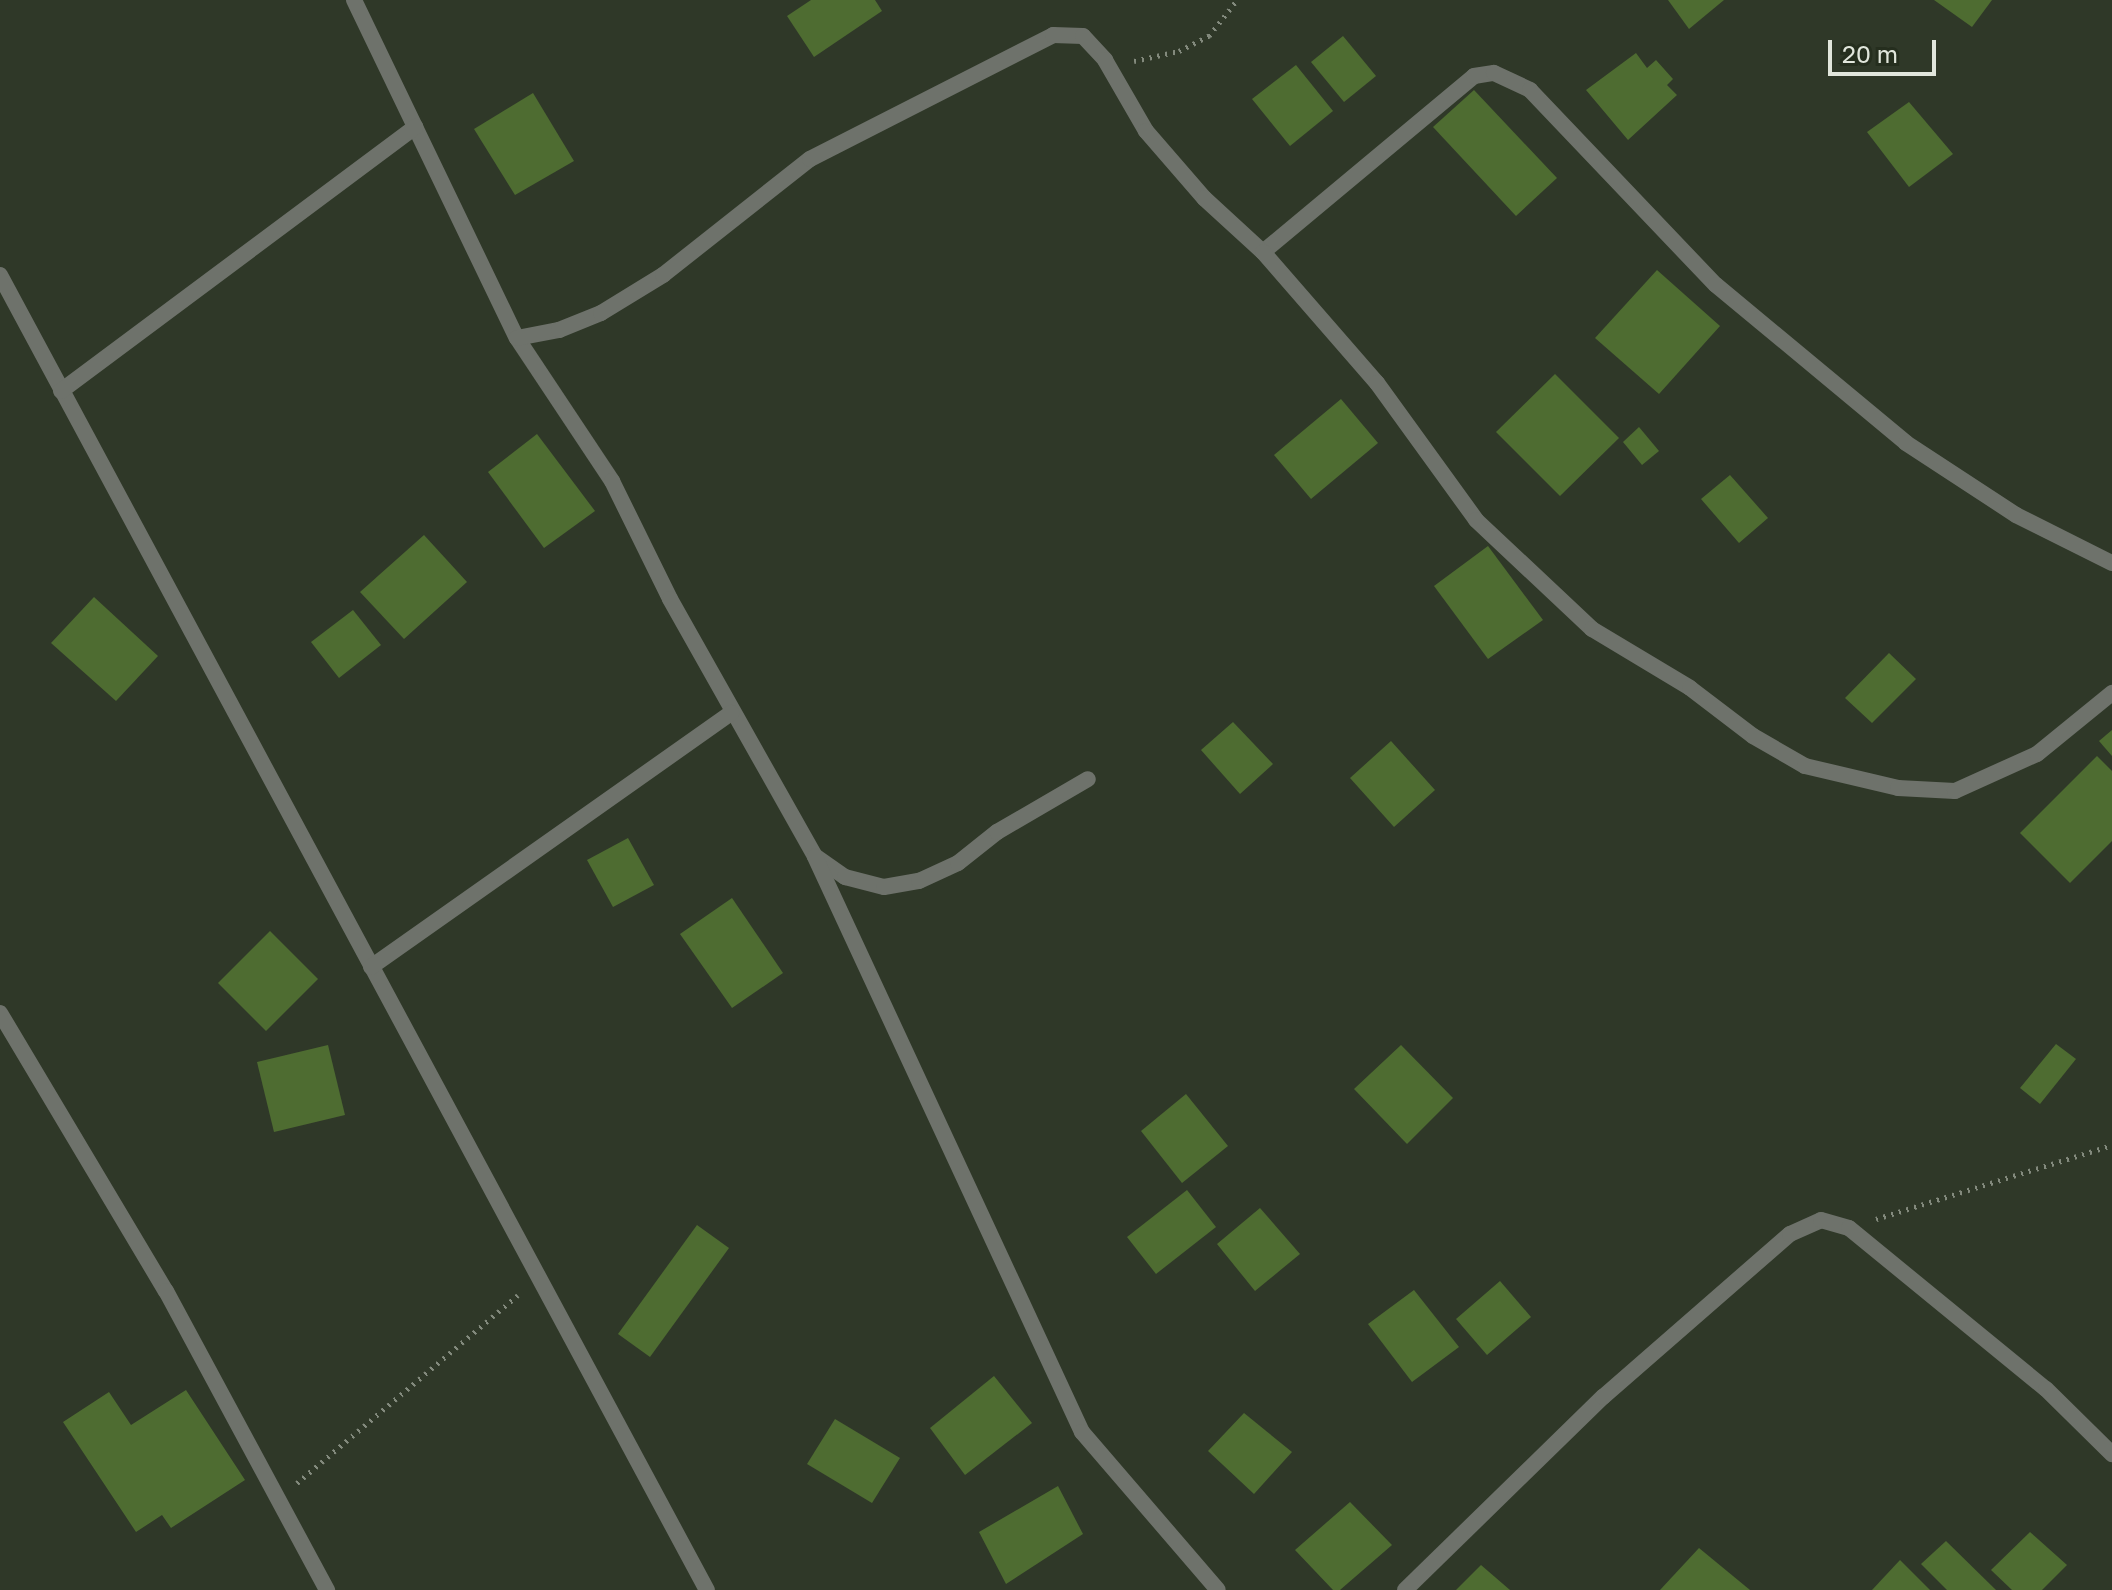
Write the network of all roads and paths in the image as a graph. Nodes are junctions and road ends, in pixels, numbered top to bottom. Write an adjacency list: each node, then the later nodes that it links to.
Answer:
1 (354, 0): 4 (street)
2 (1237, 0): 3 (path)
3 (1105, 60): 5 (street); 7 (street)
4 (415, 127): 7 (street); 8 (street)
5 (1263, 252): 9 (street); 10 (street)
6 (0, 275): 8 (street)
7 (517, 338): 11 (street)
8 (61, 391): 14 (street)
9 (2112, 563)
10 (2112, 693)
11 (731, 713): 13 (street); 14 (street)
12 (1088, 779): 13 (street)
13 (815, 856): 23 (street)
14 (371, 967): 18 (street)
15 (0, 1013): 20 (street)
16 (2112, 1145): 17 (path)
17 (1849, 1228): 19 (street); 24 (street)
18 (538, 1279): 20 (path); 21 (street)
19 (2112, 1454)
20 (278, 1499): 22 (street)
21 (705, 1589)
22 (327, 1590)
23 (1218, 1590)
24 (1405, 1590)

